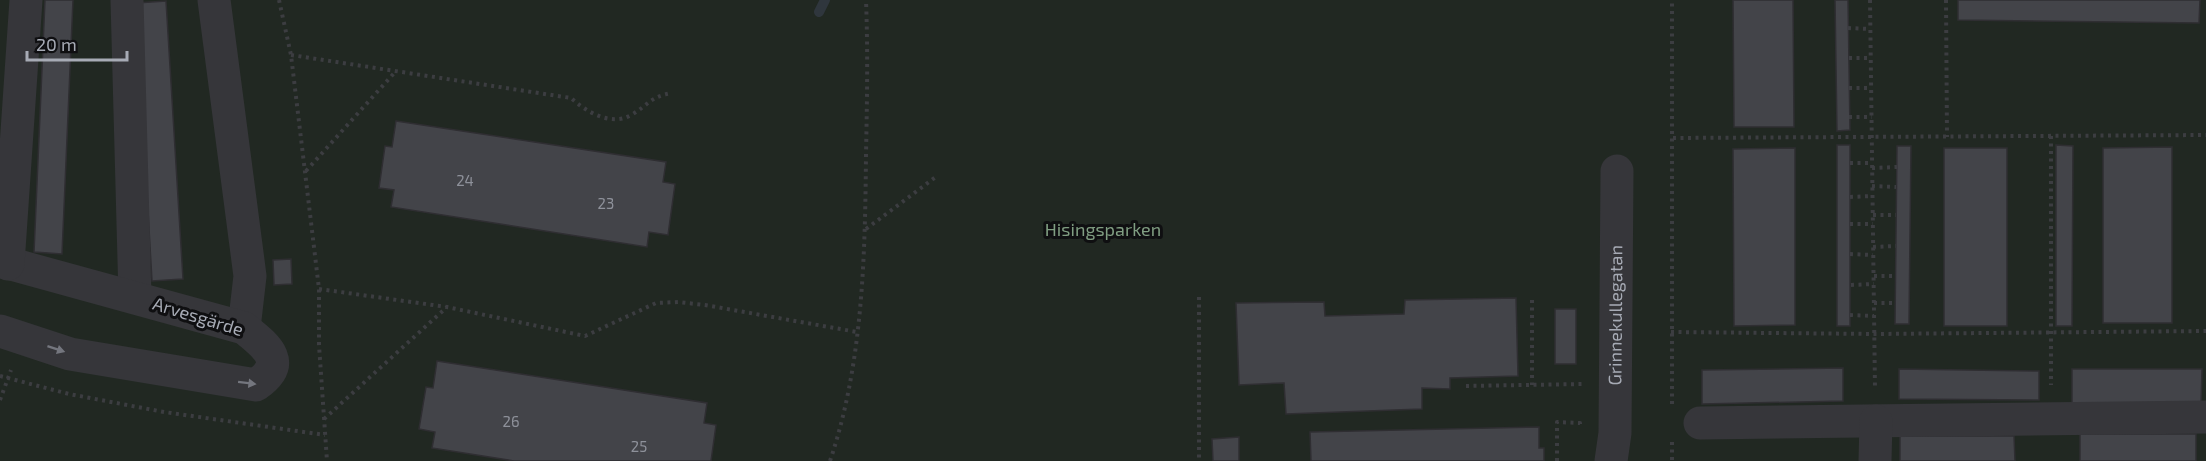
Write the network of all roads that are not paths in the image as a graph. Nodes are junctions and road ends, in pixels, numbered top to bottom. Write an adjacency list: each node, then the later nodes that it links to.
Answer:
1 (26, 0): 5 (street)
2 (127, 0): 6 (street)
3 (214, 0): 7 (street)
4 (1617, 171): 12 (street, Grinnekullegatan)
5 (4, 263): 6 (street, Arvesgärde)
6 (135, 297): 7 (street, Arvesgärde)
7 (244, 328): 8 (street, Arvesgärde, one-way to 7)
8 (0, 331)
9 (2206, 417): 10 (street)
10 (1876, 421): 11 (street); 13 (street)
11 (1681, 425)
12 (1611, 461)
13 (1875, 461)

